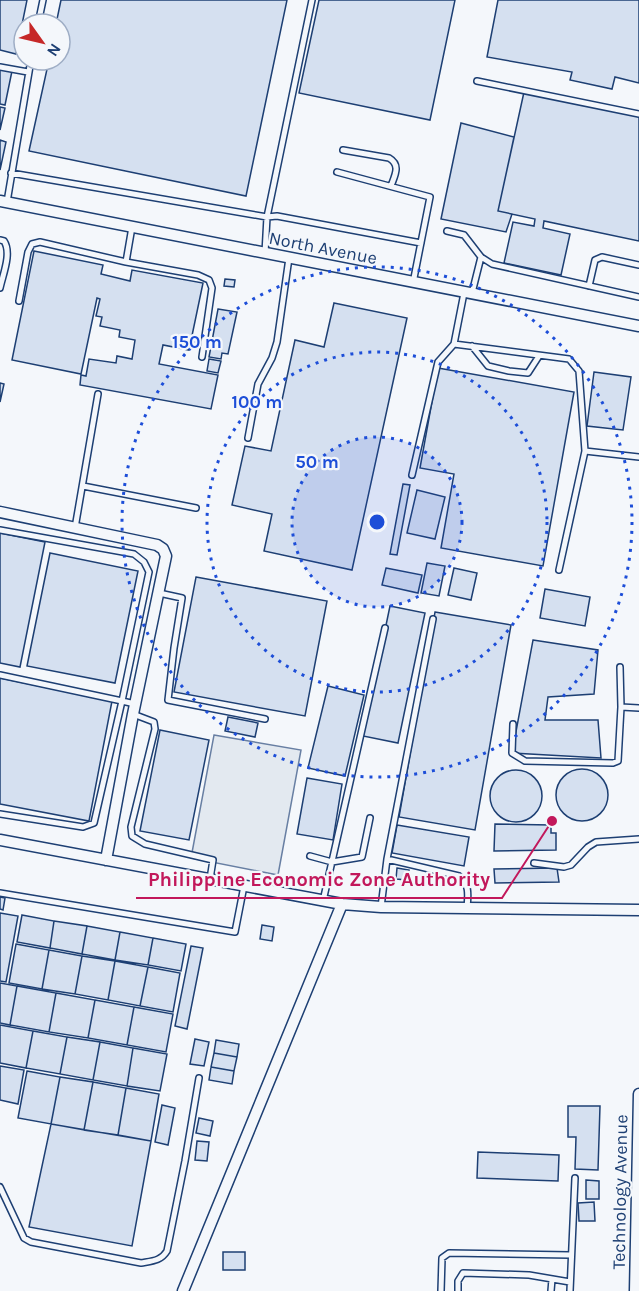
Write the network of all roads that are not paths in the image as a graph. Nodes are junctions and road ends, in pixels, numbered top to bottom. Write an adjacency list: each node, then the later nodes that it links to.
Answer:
1 (312, 0): 10 (lane)
2 (28, 72): 7 (lane)
3 (477, 81): 4 (lane)
4 (639, 114)
5 (343, 150): 8 (lane)
6 (337, 172): 8 (lane)
7 (12, 173): 9 (lane); 10 (lane)
8 (391, 186): 14 (lane)
9 (3, 201): 11 (street, North Avenue)
10 (267, 217): 14 (lane); 15 (lane)
11 (132, 227): 15 (street, North Avenue); 18 (lane)
12 (447, 231): 16 (lane)
13 (0, 240): 22 (lane)
14 (421, 243): 20 (lane)
15 (265, 253): 17 (street, North Avenue)
16 (481, 256): 21 (lane); 23 (lane)
17 (289, 258): 20 (street, North Avenue); 32 (lane)
18 (126, 262): 25 (lane); 30 (lane)
19 (639, 265): 21 (lane)
20 (413, 283): 23 (street, North Avenue)
21 (590, 286): 24 (lane)
22 (0, 288)
23 (468, 294): 26 (street, North Avenue); 27 (lane)
24 (639, 297)
25 (19, 301)
26 (639, 326)
27 (454, 344): 28 (lane); 35 (lane)
28 (472, 346): 29 (lane); 29 (lane)
29 (539, 356): 33 (lane)
30 (202, 357)
31 (98, 394): 36 (lane)
32 (248, 438)
33 (585, 451): 34 (lane); 41 (lane)
34 (639, 457)
35 (412, 476)
36 (82, 486): 37 (lane); 39 (lane)
37 (196, 508)
38 (0, 512): 39 (street)
39 (75, 528): 42 (street)
40 (0, 530): 47 (lane)
41 (559, 570)
42 (157, 593): 50 (street); 51 (lane)
43 (433, 619): 58 (lane)
44 (385, 628): 60 (lane)
45 (620, 667): 48 (lane)
46 (0, 675): 47 (lane)
47 (122, 701): 50 (lane); 53 (lane)
48 (621, 707): 49 (lane); 52 (lane)
49 (639, 708)
50 (134, 709): 59 (street); 62 (lane)
51 (265, 718)
52 (513, 724)
53 (0, 813)
54 (370, 818): 60 (lane)
55 (639, 839): 61 (lane)
56 (0, 840): 59 (street)
57 (310, 856): 60 (lane)
58 (387, 859): 67 (lane); 68 (lane)
59 (106, 860): 62 (street)
60 (332, 862): 65 (lane)
61 (534, 863)
62 (210, 879): 63 (street)
63 (244, 886): 64 (lane); 65 (street)
64 (0, 893)
65 (323, 901): 66 (street)
66 (342, 904): 67 (street); 79 (street)
67 (381, 906): 68 (street)
68 (467, 908): 69 (street)
69 (639, 910)
70 (199, 1078): 75 (lane)
71 (639, 1094): 72 (street, Technology Avenue)
72 (638, 1139): 73 (street, Technology Avenue)
73 (638, 1168): 84 (street, Technology Avenue)
74 (575, 1178): 76 (lane)
75 (0, 1187)
76 (570, 1255): 78 (lane); 80 (lane)
77 (552, 1279): 78 (lane); 81 (lane); 82 (lane)
78 (570, 1282): 83 (lane)
79 (183, 1291)
80 (441, 1291)
81 (458, 1291)
82 (551, 1291)
83 (570, 1291)
84 (635, 1291)

